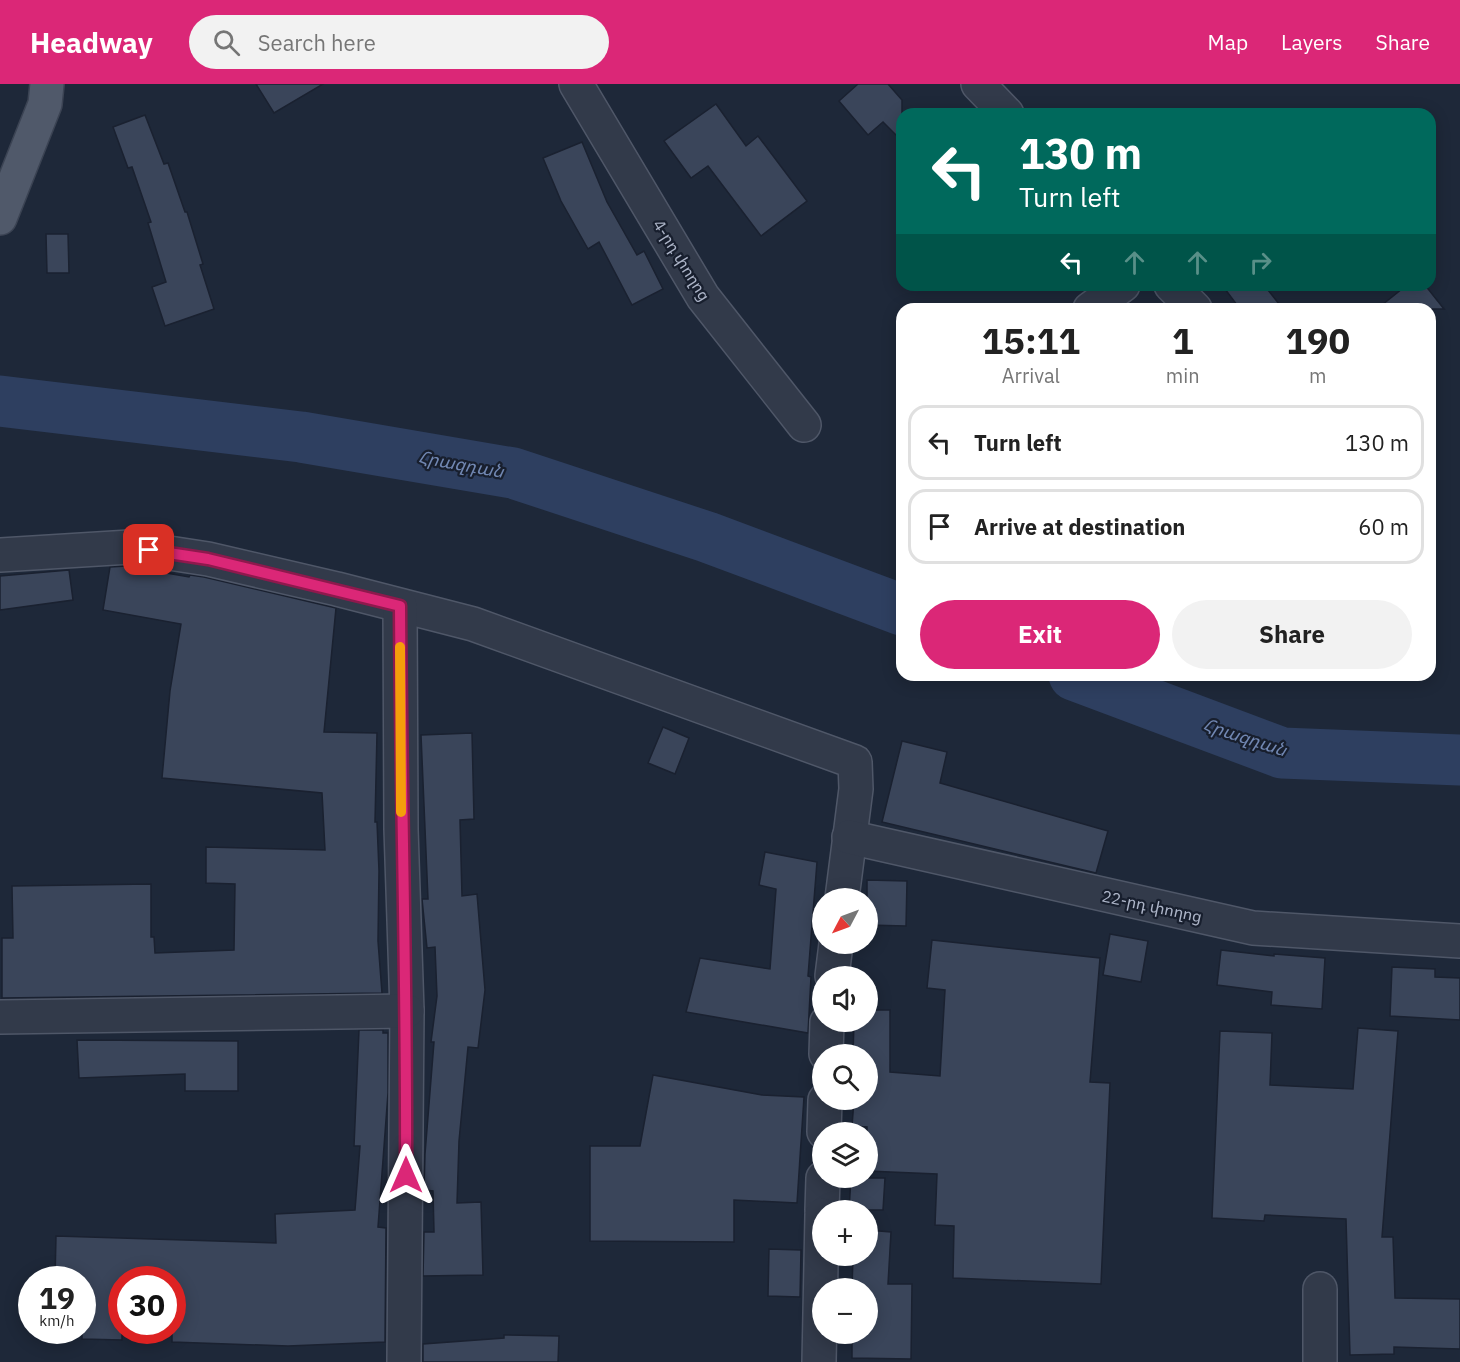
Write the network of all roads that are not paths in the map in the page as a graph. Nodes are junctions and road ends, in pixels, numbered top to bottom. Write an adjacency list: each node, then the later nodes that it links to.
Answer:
1 (48, 84): 5 (main road)
2 (576, 84): 11 (street, 4-րդ փողոց)
3 (978, 84): 4 (street)
4 (1001, 108)
5 (9, 172): 6 (main road)
6 (0, 218)
7 (1115, 291): 9 (street)
8 (1177, 291): 10 (street)
9 (1098, 303)
10 (1189, 303)
11 (804, 425)
12 (0, 555): 13 (street)
13 (400, 606): 14 (street); 17 (street)
14 (849, 837): 15 (street); 16 (street, 22-րդ փողոց)
15 (843, 888)
16 (1460, 940)
17 (407, 1011): 18 (street); 21 (street)
18 (0, 1017)
19 (821, 1266): 22 (street)
20 (1320, 1289): 23 (street)
21 (404, 1362)
22 (819, 1362)
23 (1320, 1362)

